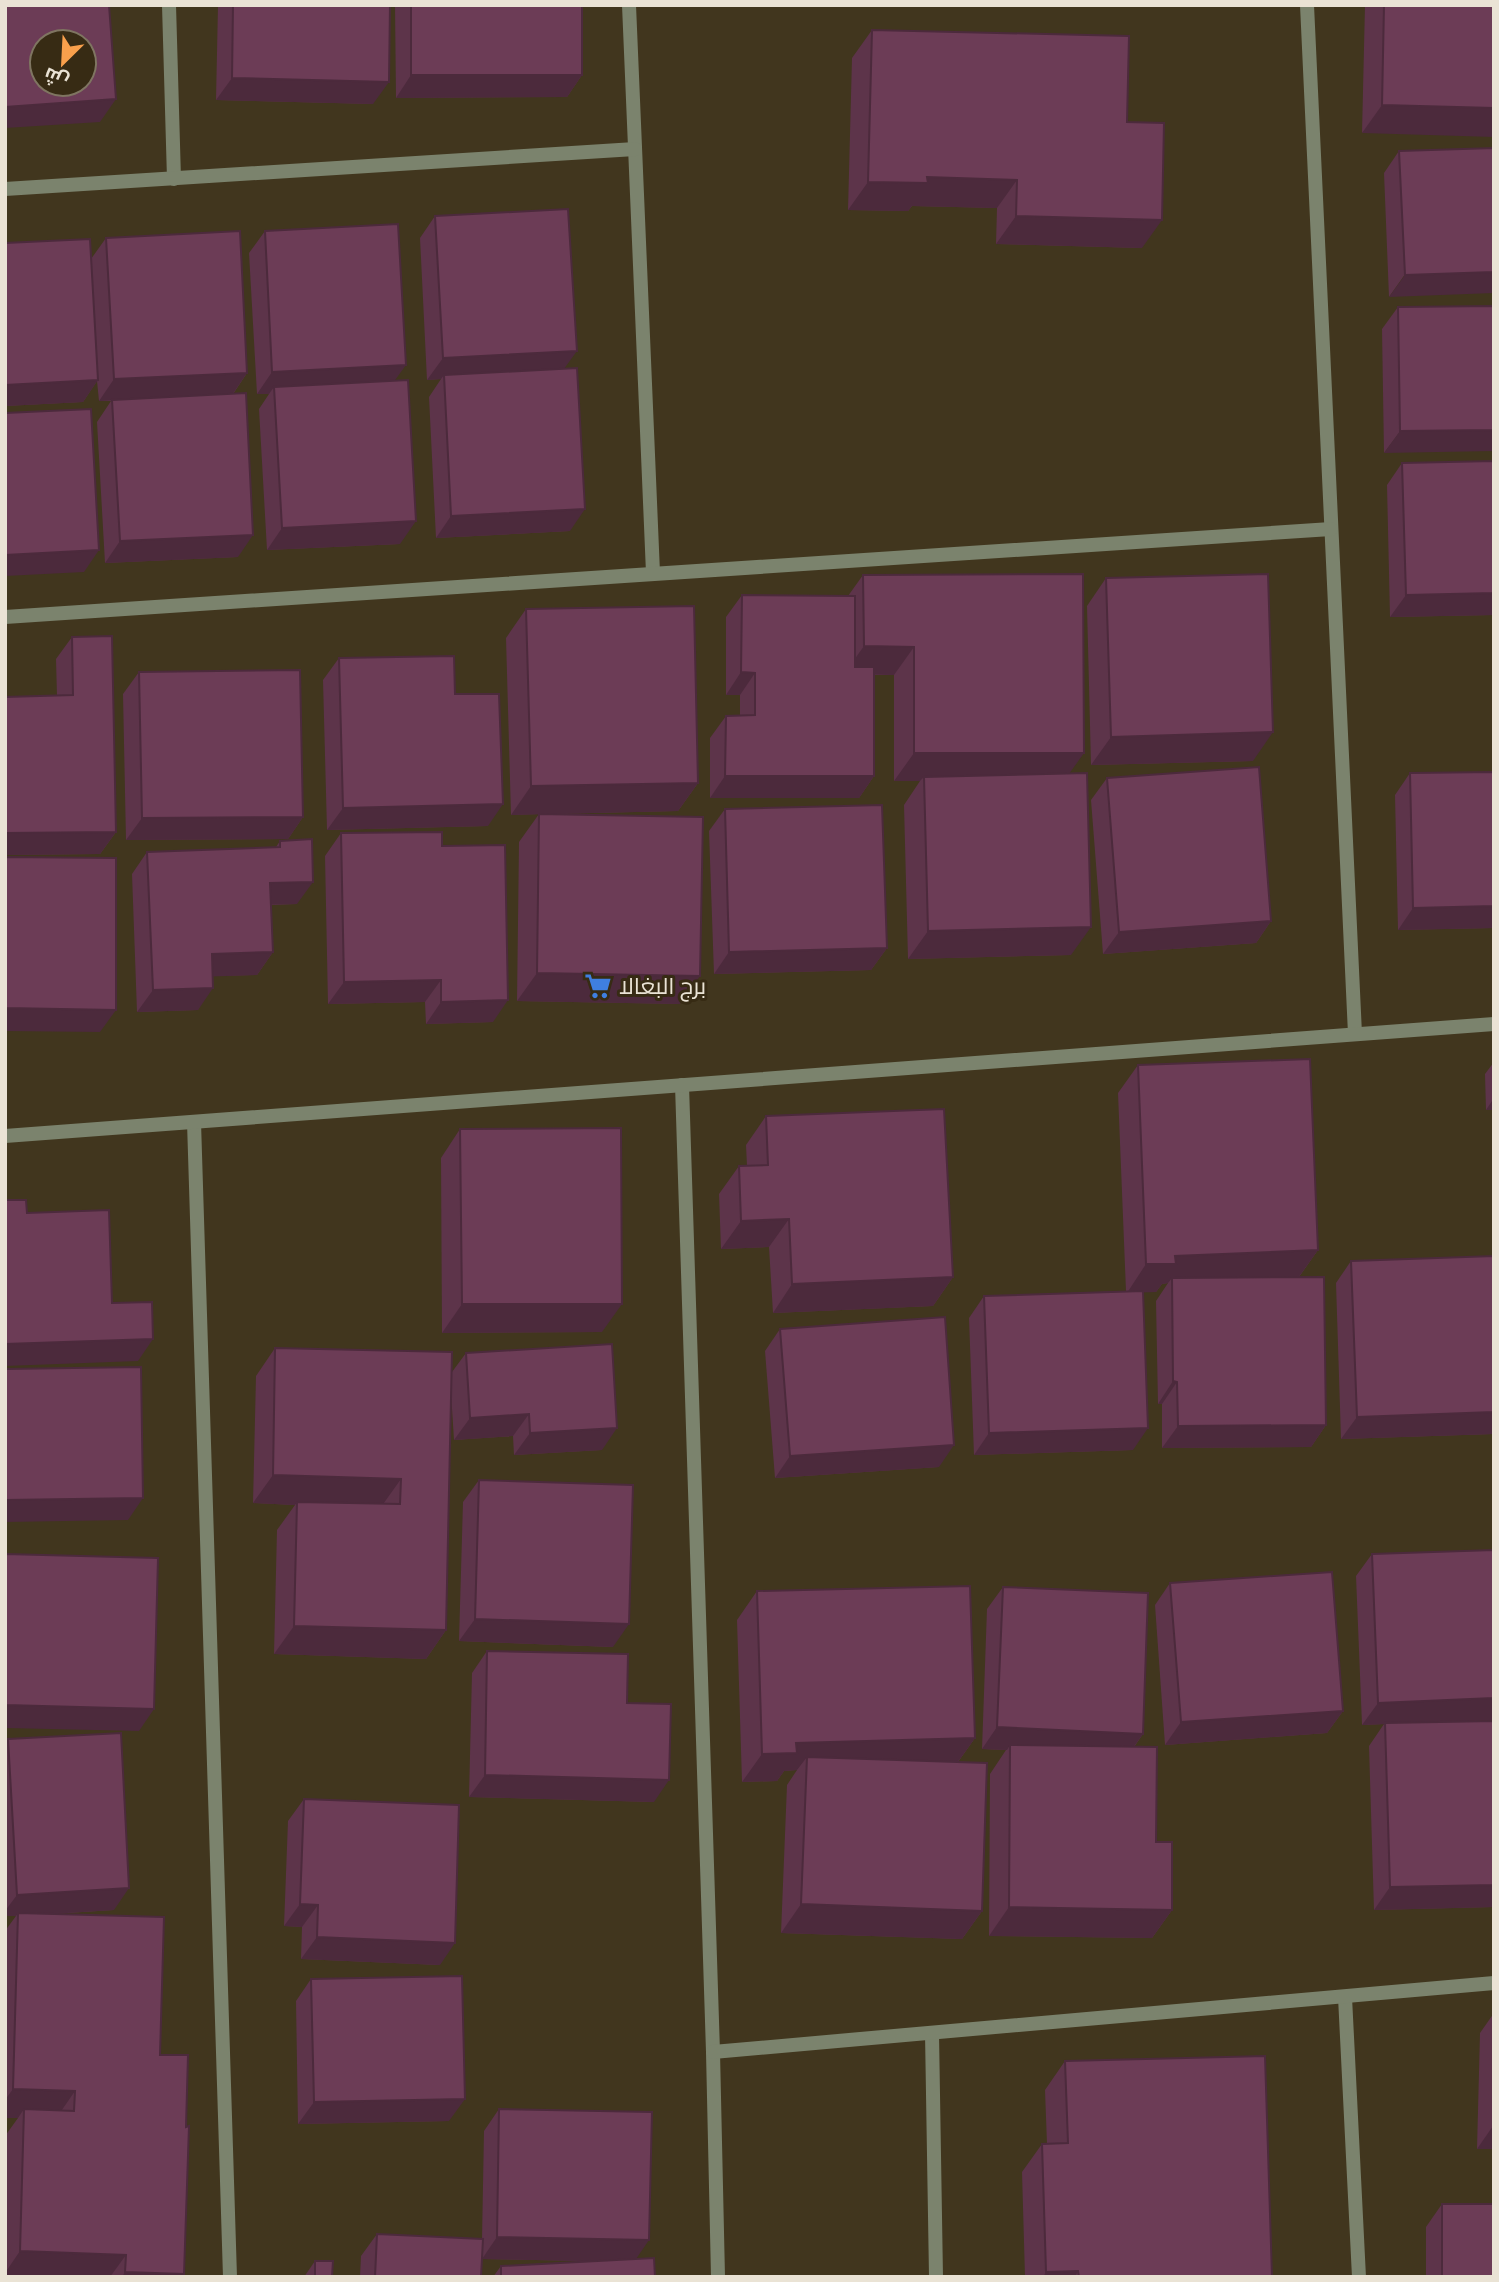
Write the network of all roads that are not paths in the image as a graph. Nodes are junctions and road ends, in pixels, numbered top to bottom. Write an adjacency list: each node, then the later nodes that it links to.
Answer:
1 (169, 5): 5 (street)
2 (629, 5): 4 (street)
3 (1307, 5): 7 (street)
4 (635, 149): 5 (street); 8 (street)
5 (174, 178): 6 (street)
6 (5, 189)
7 (1331, 529): 8 (street); 11 (street)
8 (653, 573): 9 (street)
9 (5, 617)
10 (1494, 1024): 11 (street)
11 (1355, 1034): 12 (street)
12 (682, 1085): 13 (street); 18 (street)
13 (194, 1122): 14 (street); 19 (street)
14 (5, 1136)
15 (1494, 1983): 16 (street)
16 (1345, 1997): 17 (street); 22 (street)
17 (932, 2033): 18 (street); 21 (street)
18 (713, 2052): 20 (street)
19 (230, 2277)
20 (718, 2277)
21 (936, 2277)
22 (1359, 2277)

